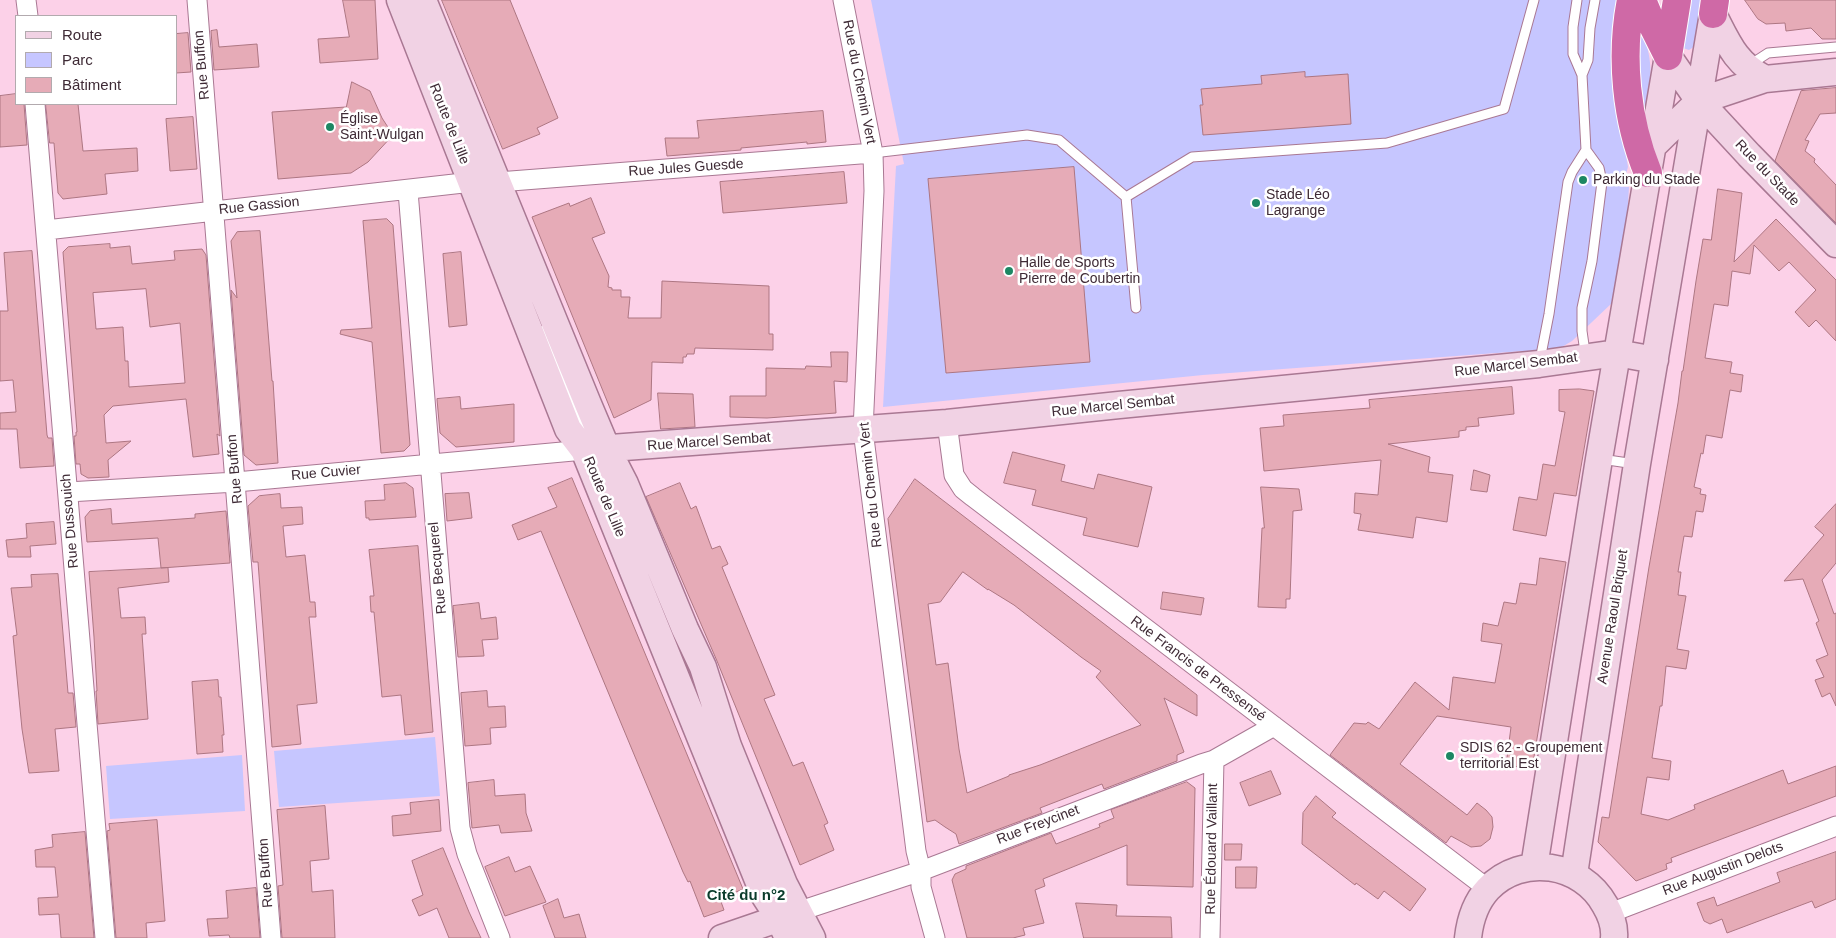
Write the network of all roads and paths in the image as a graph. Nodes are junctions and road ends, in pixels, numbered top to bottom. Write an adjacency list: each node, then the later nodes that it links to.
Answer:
1 (26, 0): 14 (street)
2 (197, 0): 33 (street, Rue Buffon)
3 (400, 0): 23 (main road, Route de Lille)
4 (409, 0): 16 (lane)
5 (423, 0): 16 (main road, Route de Lille)
6 (843, 0): 27 (street, Rue du Chemin Vert)
7 (1534, 0): 32 (lane)
8 (1578, 0): 19 (lane)
9 (1595, 0): 19 (lane)
10 (1631, 0): 28 (highway)
11 (1642, 0): 17 (highway)
12 (1677, 0): 17 (highway)
13 (1714, 7): 20 (main road); 21 (main road, Avenue Raoul Briquet)
14 (28, 15)
15 (1836, 47): 20 (lane)
16 (438, 55): 30 (main road, Route de Lille)
17 (1668, 56): 21 (main road, Rue du Stade); 24 (main road)
18 (1836, 72): 20 (main road)
19 (1582, 75): 26 (lane)
20 (1750, 78): 21 (main road)
21 (1699, 101): 24 (main road); 35 (main road, Rue du Stade); 40 (main road, Avenue Raoul Briquet)
22 (35, 105): 34 (street, Rue Dussouich)
23 (450, 128): 25 (lane); 29 (main road, Route de Lille)
24 (1653, 146): 28 (main road)
25 (468, 147)
26 (1586, 150): 39 (lane); 41 (lane)
27 (873, 153): 30 (street, Rue Jules Guesde); 32 (lane); 43 (street, Rue du Chemin Vert)
28 (1648, 173): 38 (main road)
29 (472, 182): 31 (street, Rue Gassion); 44 (main road, Route de Lille)
30 (498, 182): 44 (main road, Route de Lille)
31 (408, 191): 33 (street, Rue Gassion); 46 (street, Rue Becquerel)
32 (1126, 197): 36 (lane)
33 (214, 211): 34 (street, Rue Gassion); 48 (street, Rue Buffon)
34 (46, 230): 49 (street, Rue Dussouich)
35 (1836, 244)
36 (1136, 308)
37 (540, 321): 44 (lane)
38 (1617, 353): 39 (main road, Rue Marcel Sembat); 40 (main road); 45 (main road)
39 (1588, 356): 41 (main road, Rue Marcel Sembat)
40 (1655, 360): 47 (main road, Avenue Raoul Briquet)
41 (1539, 364): 42 (main road, Rue Marcel Sembat)
42 (947, 423): 43 (main road, Rue Marcel Sembat); 50 (street, Rue Francis de Pressensé)
43 (863, 430): 44 (main road, Rue Marcel Sembat); 55 (street, Rue du Chemin Vert)
44 (599, 455): 46 (street, Rue Cuvier); 58 (main road, Route de Lille)
45 (1599, 459): 47 (lane); 54 (main road)
46 (429, 464): 48 (street, Rue Cuvier); 62 (street, Rue Becquerel)
47 (1637, 464): 56 (main road, Avenue Raoul Briquet)
48 (236, 482): 49 (street, Rue Cuvier); 61 (street, Rue Buffon)
49 (68, 492): 60 (street, Rue Dussouich)
50 (1274, 726): 51 (street, Rue Freycinet); 57 (street, Rue Francis de Pressensé)
51 (1214, 760): 55 (street, Rue Freycinet); 67 (street, Rue Édouard Vaillant)
52 (729, 774): 58 (lane)
53 (1836, 826): 59 (street, Rue Augustin Delots)
54 (1534, 866): 56 (main road); 57 (main road)
55 (921, 871): 58 (street, Rue Freycinet); 66 (street, Rue du Chemin Vert)
56 (1574, 874): 59 (main road)
57 (1488, 889): 68 (main road)
58 (784, 910): 63 (main road); 64 (lane); 65 (main road, Route de Lille)
59 (1612, 926)
60 (105, 938)
61 (271, 938)
62 (500, 938)
63 (722, 938)
64 (800, 938)
65 (812, 938)
66 (934, 938)
67 (1210, 938)
68 (1468, 938)

